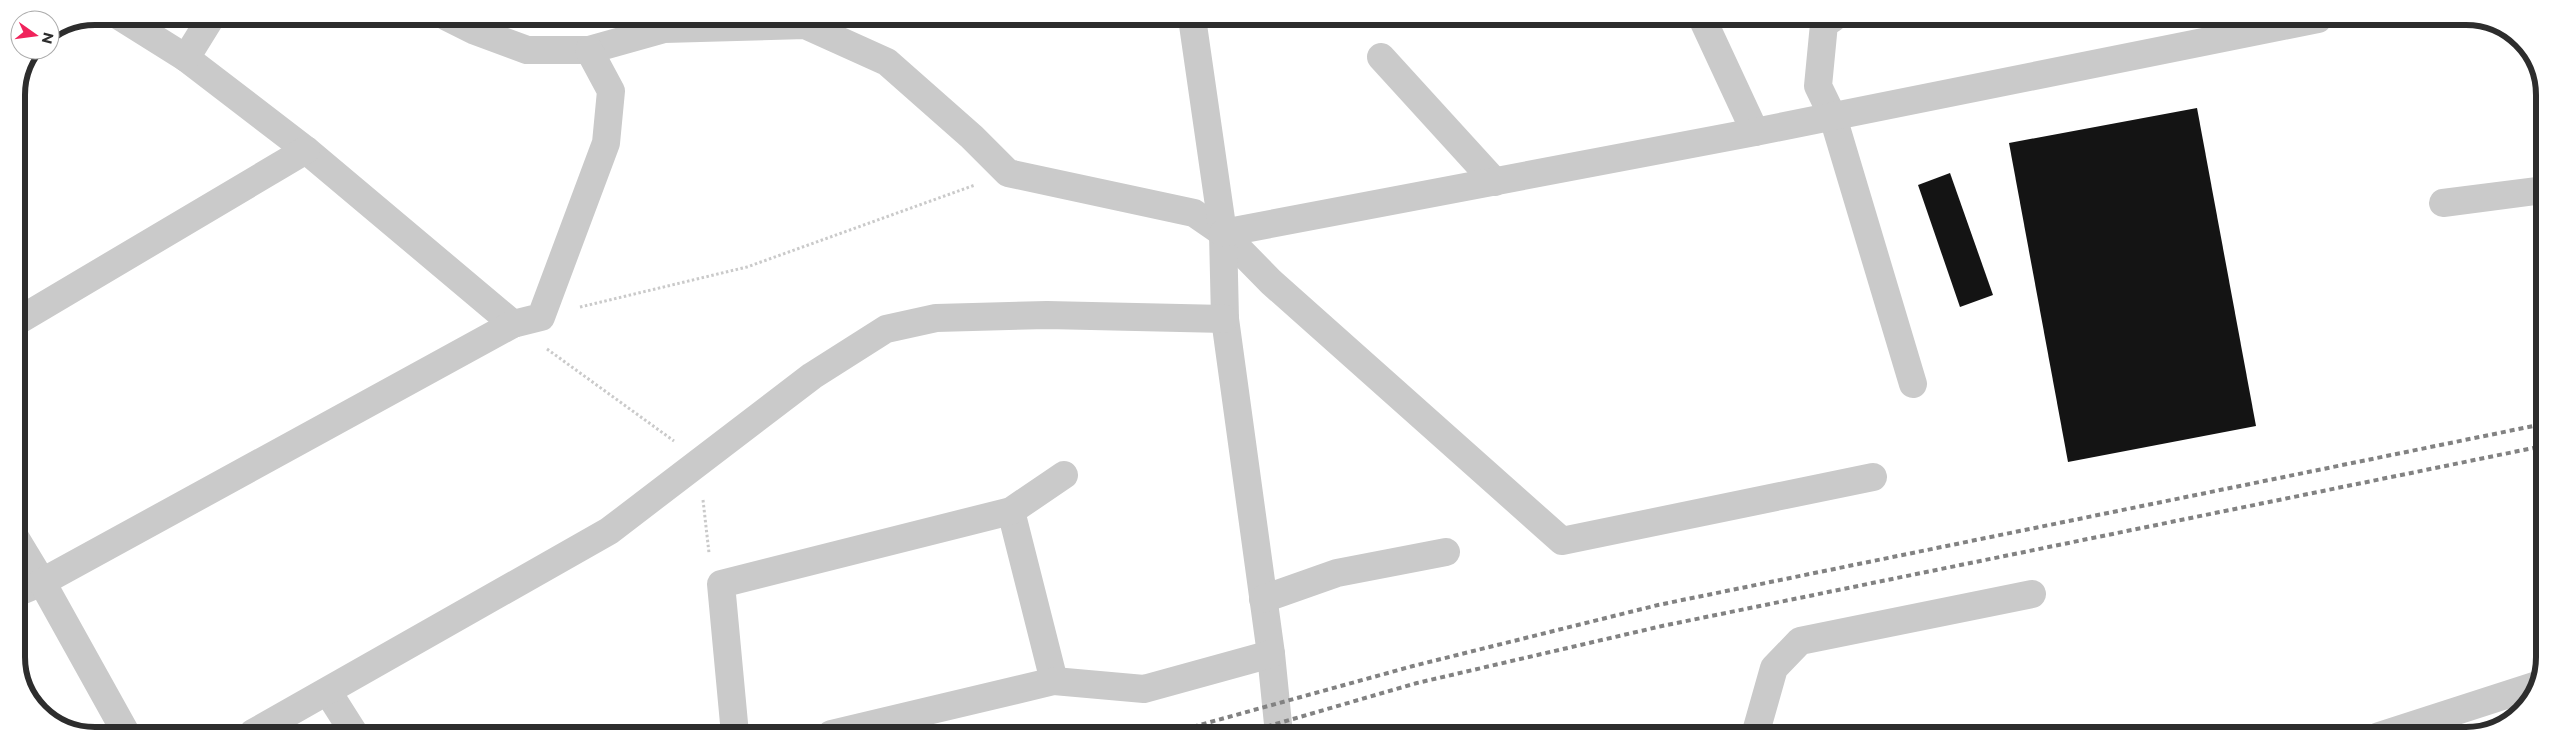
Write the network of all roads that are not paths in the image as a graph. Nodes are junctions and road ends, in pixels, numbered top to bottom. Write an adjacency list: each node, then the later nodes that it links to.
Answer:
1 (133, 25): 12 (street)
2 (206, 25): 12 (street)
3 (463, 25): 10 (street)
4 (659, 25): 10 (street)
5 (805, 25): 19 (street)
6 (1193, 25): 19 (street)
7 (1705, 25): 14 (street)
8 (1824, 25): 13 (street)
9 (2288, 25): 13 (street)
10 (589, 50): 22 (street)
11 (1381, 57): 16 (street)
12 (186, 58): 15 (street)
13 (1833, 116): 14 (street); 23 (street)
14 (1755, 132): 16 (street)
15 (306, 150): 20 (street); 22 (street)
16 (1495, 182): 19 (street)
17 (2536, 191): 18 (street)
18 (2443, 203)
19 (1223, 233): 21 (street); 25 (street)
20 (25, 317)
21 (1225, 319): 32 (street); 36 (street)
22 (514, 324): 29 (street)
23 (1913, 384)
24 (1064, 475): 26 (street)
25 (1874, 477)
26 (1011, 511): 34 (street); 40 (street)
27 (1446, 552): 32 (street)
28 (25, 554): 29 (street)
29 (42, 582): 30 (street); 37 (street)
30 (25, 589)
31 (2032, 594): 43 (street)
32 (1263, 599): 33 (street)
33 (1271, 654): 34 (street); 42 (street)
34 (1054, 681): 41 (street)
35 (2529, 688): 44 (street)
36 (328, 692): 38 (street); 39 (street)
37 (123, 727)
38 (264, 727)
39 (350, 727)
40 (734, 727)
41 (860, 727)
42 (1278, 727)
43 (1757, 727)
44 (2407, 727)

